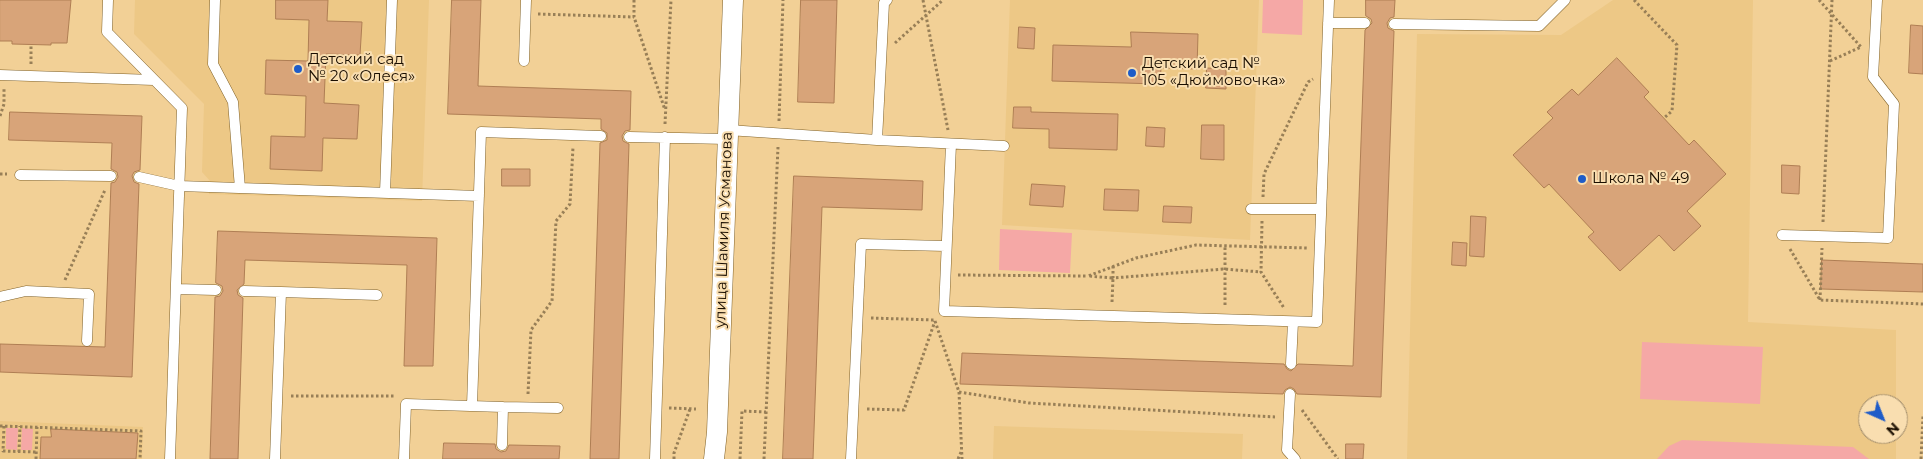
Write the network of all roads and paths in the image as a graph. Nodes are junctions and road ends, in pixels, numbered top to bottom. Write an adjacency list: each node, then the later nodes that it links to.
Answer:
1 (108, 0): 32 (lane)
2 (215, 0): 48 (lane)
3 (392, 0): 49 (lane)
4 (526, 0): 18 (lane)
5 (634, 0): 21 (path)
6 (671, 0): 33 (path)
7 (733, 0): 36 (street, улица Шамиля Усманова)
8 (783, 0): 35 (path)
9 (887, 0): 27 (lane)
10 (923, 0): 20 (path)
11 (943, 0): 20 (path)
12 (1329, 0): 22 (lane)
13 (1565, 0): 24 (lane)
14 (1634, 0): 34 (path)
15 (1819, 0): 19 (path)
16 (1832, 0): 19 (path)
17 (1877, 0): 26 (lane)
18 (525, 14): 21 (path); 28 (lane)
19 (1831, 14): 25 (path); 29 (path)
20 (926, 15): 27 (path); 42 (path)
21 (634, 17): 33 (path)
22 (1328, 23): 23 (lane); 30 (lane)
23 (1366, 23)
24 (1394, 24)
25 (1862, 47): 26 (path); 29 (path)
26 (1874, 48): 55 (lane)
27 (881, 56): 41 (lane)
28 (524, 61)
29 (1830, 61): 55 (path)
30 (1326, 70): 52 (path); 53 (lane)
31 (0, 75): 32 (lane)
32 (154, 80): 47 (lane)
33 (666, 112): 40 (path)
34 (1664, 118)
35 (779, 132): 36 (lane); 41 (lane); 95 (path)
36 (728, 134): 40 (lane); 112 (street, улица Шамиля Усманова)
37 (573, 135): 38 (lane); 50 (lane); 89 (path)
38 (600, 136)
39 (629, 137): 40 (lane)
40 (664, 138): 91 (lane)
41 (877, 140): 42 (lane)
42 (951, 144): 43 (lane); 56 (lane)
43 (1004, 146)
44 (20, 174): 45 (lane)
45 (111, 176): 70 (path)
46 (140, 177): 47 (lane)
47 (179, 186): 48 (lane); 66 (lane)
48 (240, 188): 49 (lane)
49 (385, 193): 50 (lane)
50 (479, 196): 87 (lane)
51 (1251, 209): 52 (lane)
52 (1263, 209): 53 (lane); 58 (path)
53 (1322, 209): 59 (lane)
54 (1782, 235): 55 (lane); 73 (path)
55 (1822, 236): 73 (path)
56 (946, 246): 63 (lane); 77 (lane)
57 (1225, 246): 58 (path); 60 (path); 61 (path)
58 (1262, 247): 59 (path); 62 (path)
59 (1320, 248): 80 (lane)
60 (1113, 266): 64 (path); 65 (path)
61 (1224, 269): 62 (path); 65 (path); 78 (path)
62 (1261, 272): 80 (path)
63 (945, 275): 64 (path); 75 (lane)
64 (1088, 276): 65 (path)
65 (1113, 278): 76 (path)
66 (176, 289): 67 (lane); 107 (lane)
67 (216, 290)
68 (244, 291): 69 (lane)
69 (281, 292): 71 (lane); 85 (lane)
70 (59, 293): 72 (lane); 81 (lane)
71 (377, 295)
72 (0, 297)
73 (1820, 300): 74 (path)
74 (1923, 304)
75 (944, 311): 76 (lane); 79 (path)
76 (1111, 316): 78 (lane)
77 (858, 318): 79 (path); 94 (lane)
78 (1225, 319): 80 (lane)
79 (935, 320): 83 (path); 94 (path)
80 (1293, 322): 82 (lane)
81 (88, 341)
82 (1291, 364)
83 (959, 392): 97 (path); 102 (path)
84 (1290, 394): 97 (lane); 119 (path)
85 (278, 396): 86 (path); 108 (lane)
86 (406, 404): 87 (lane); 109 (lane)
87 (472, 406): 88 (lane)
88 (503, 407): 89 (lane); 101 (lane)
89 (528, 408): 90 (lane)
90 (558, 408)
91 (657, 408): 92 (path); 110 (lane)
92 (690, 409): 93 (path); 111 (path)
93 (696, 409)
94 (853, 409): 115 (lane)
95 (766, 412): 113 (path); 114 (path)
96 (1923, 416): 120 (path)
97 (1289, 418): 118 (lane)
98 (2, 426): 99 (path); 103 (path)
99 (20, 426): 100 (path); 103 (path)
100 (37, 427): 104 (path); 106 (path)
101 (502, 444)
102 (962, 449): 116 (path); 117 (path)
103 (20, 452): 104 (path)
104 (36, 452): 105 (path)
105 (36, 459)
106 (140, 459)
107 (170, 459)
108 (275, 459)
109 (404, 459)
110 (655, 459)
111 (674, 459)
112 (714, 459)
113 (740, 459)
114 (764, 459)
115 (851, 459)
116 (958, 459)
117 (962, 459)
118 (1295, 459)
119 (1338, 459)
120 (1921, 459)

